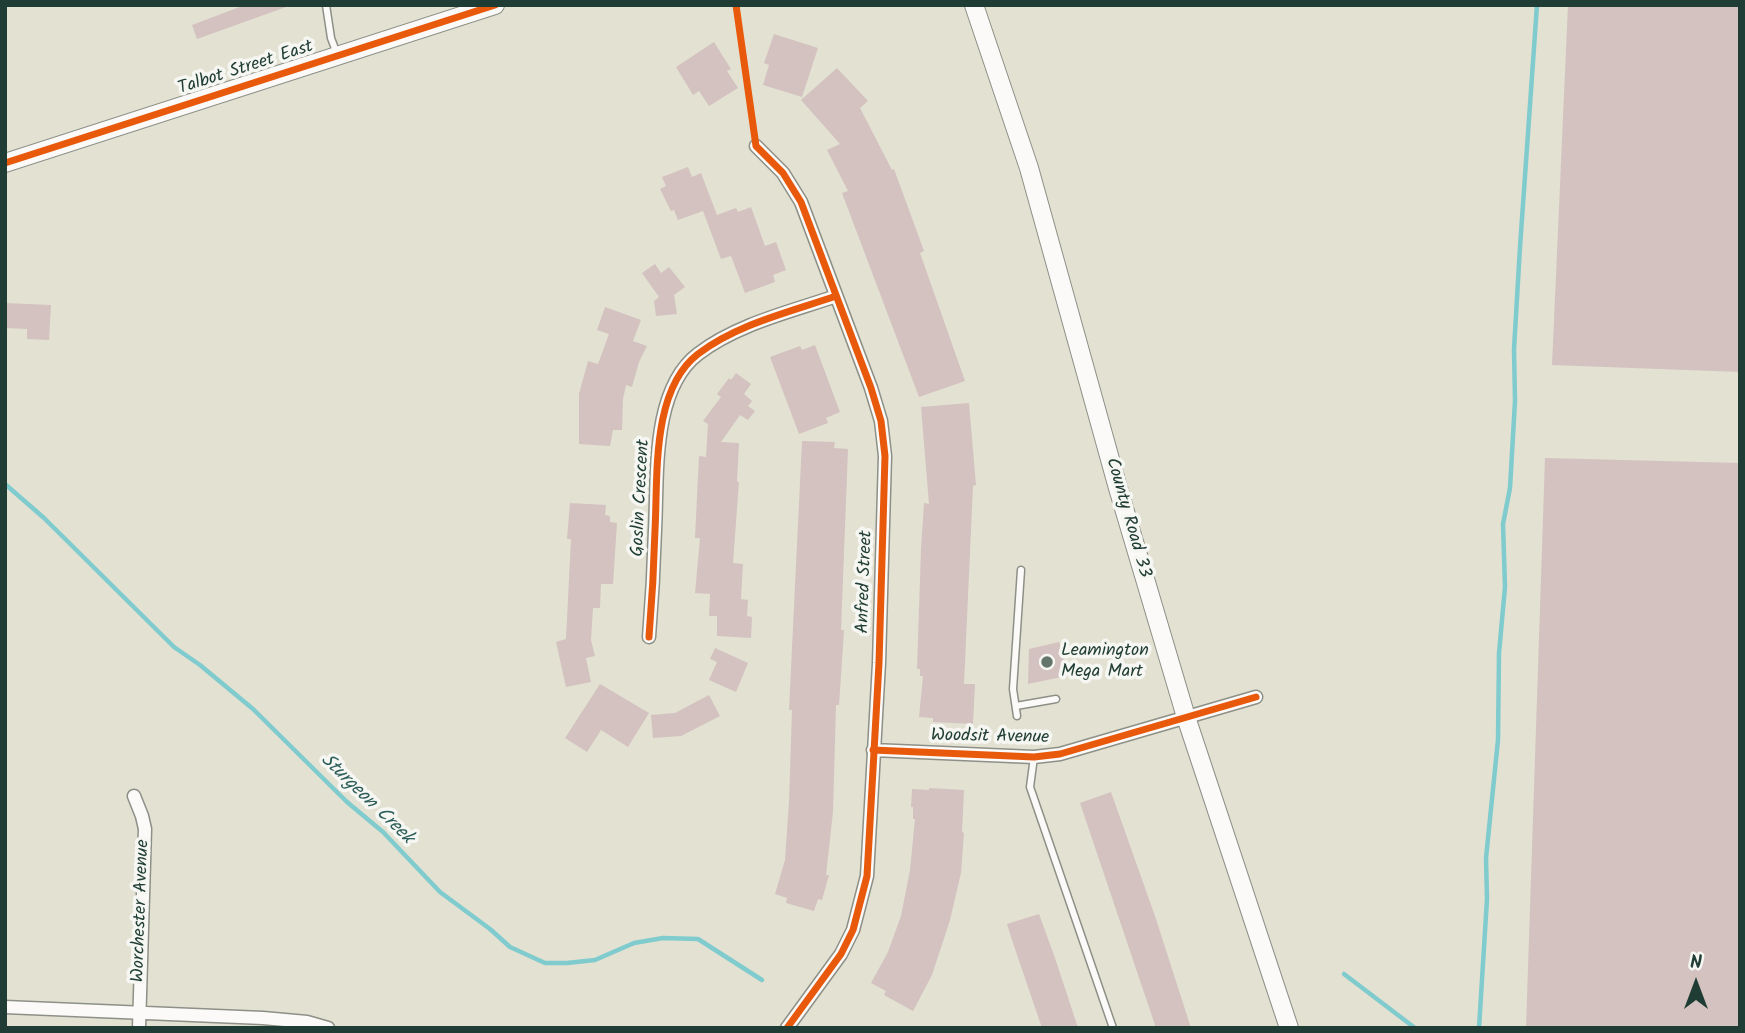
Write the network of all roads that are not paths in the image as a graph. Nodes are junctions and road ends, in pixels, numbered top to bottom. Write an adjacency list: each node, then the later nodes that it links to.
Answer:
1 (326, 5): 4 (lane)
2 (495, 5): 4 (main road, Talbot Street East)
3 (974, 5): 14 (main road, County Road 33)
4 (338, 56): 6 (main road, Talbot Street East)
5 (757, 146): 7 (street, Anfred Street)
6 (5, 163)
7 (836, 296): 9 (street, Goslin Crescent); 15 (street, Anfred Street)
8 (1021, 570): 12 (lane)
9 (649, 637)
10 (1256, 697): 14 (street, Woodsit Avenue)
11 (1056, 699): 12 (lane)
12 (1016, 706): 13 (lane)
13 (1017, 716)
14 (1186, 717): 16 (street, Woodsit Avenue); 24 (main road, County Road 33)
15 (873, 750): 16 (street, Woodsit Avenue); 22 (street, Anfred Street)
16 (1034, 757): 23 (lane)
17 (134, 796): 19 (street, Worchester Avenue)
18 (5, 1007): 19 (street)
19 (139, 1013): 20 (street, Worchester Avenue); 21 (street)
20 (139, 1028)
21 (328, 1028)
22 (787, 1028)
23 (1113, 1028)
24 (1289, 1028)

